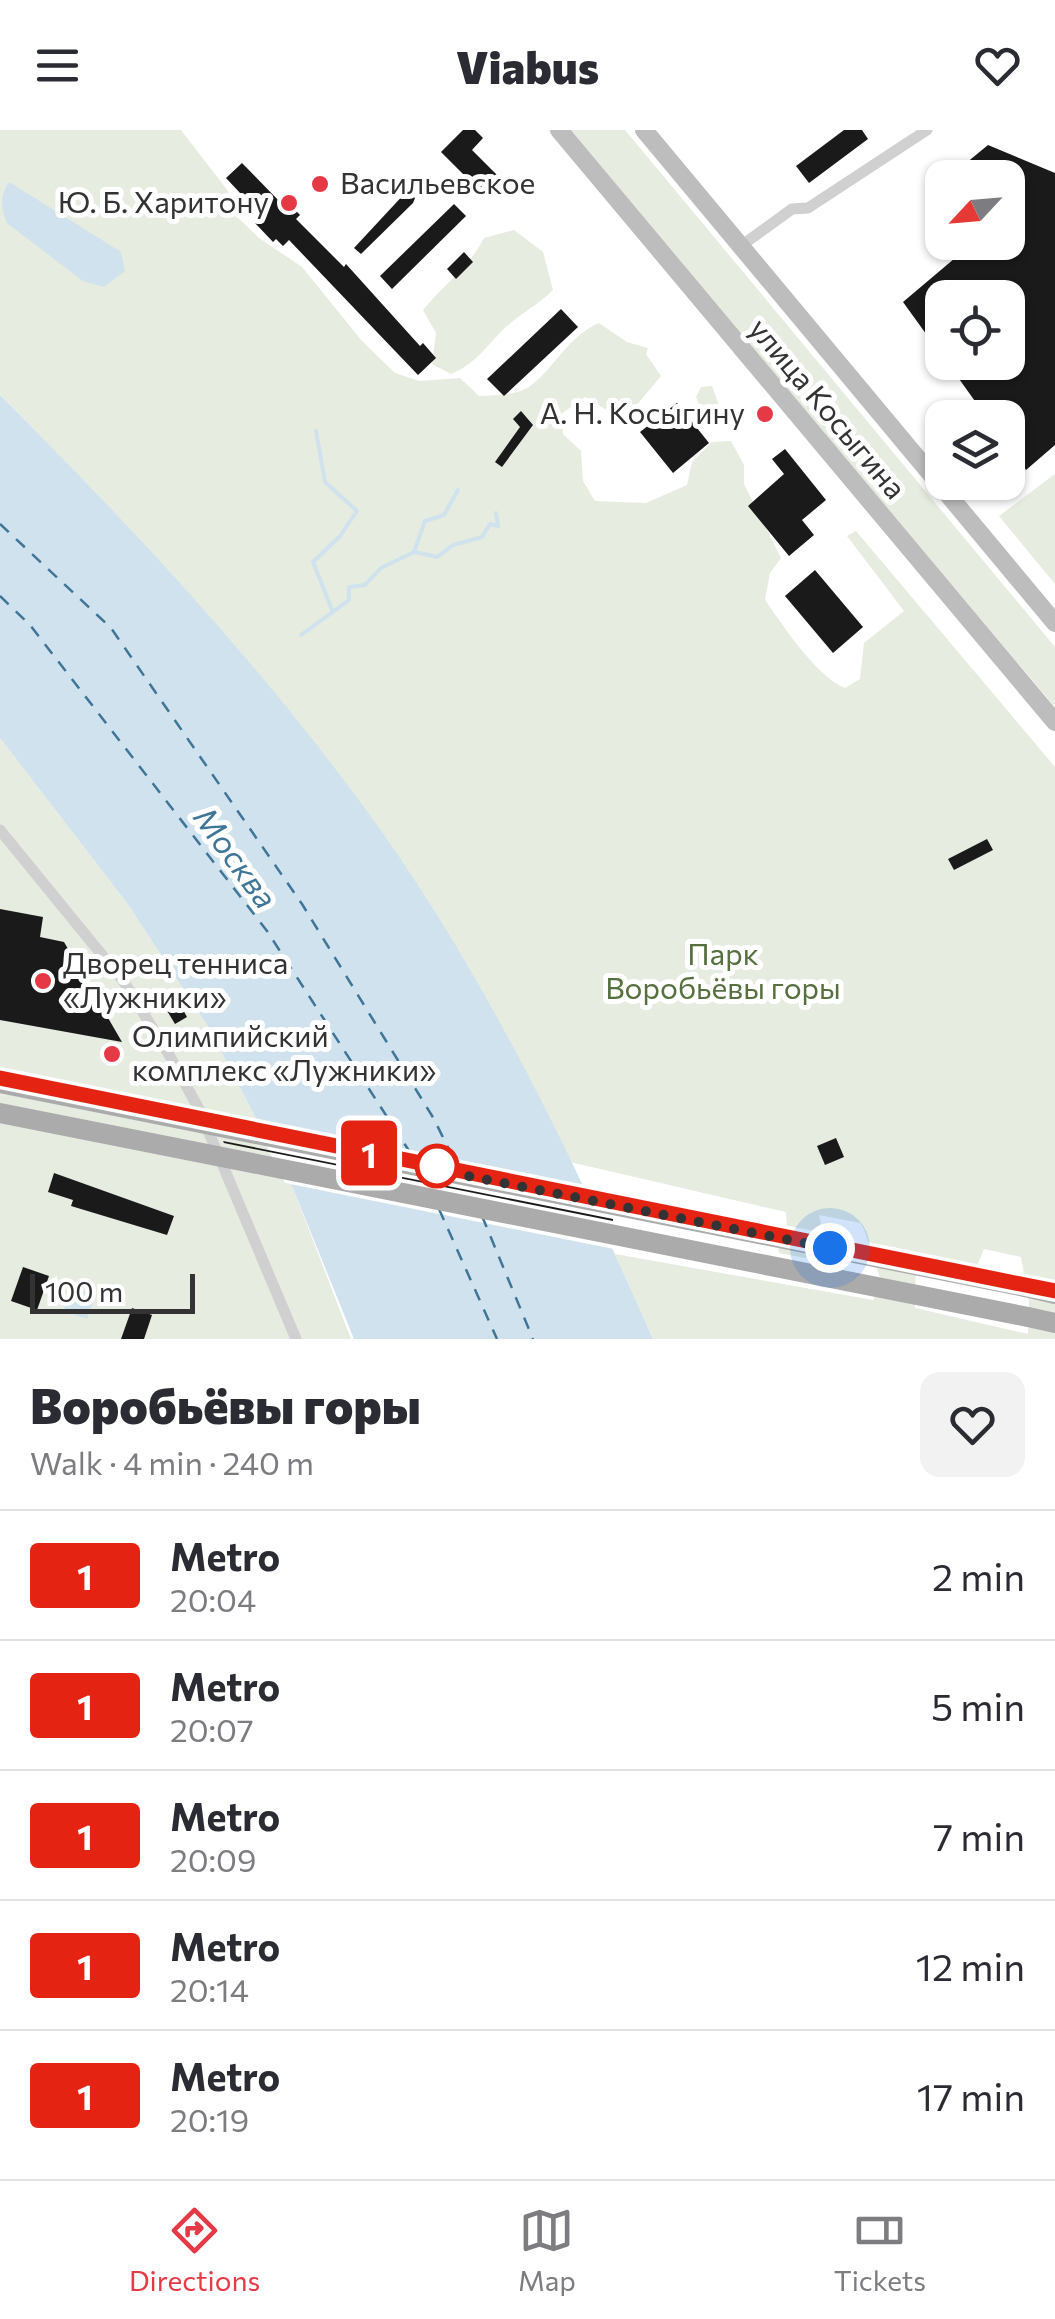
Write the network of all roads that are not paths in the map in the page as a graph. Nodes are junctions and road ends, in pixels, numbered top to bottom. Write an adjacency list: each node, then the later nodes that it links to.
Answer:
1 (559, 130): 6 (main road, улица Косыгина)
2 (644, 130): 4 (main road, улица Косыгина)
3 (927, 130): 4 (street)
4 (741, 246): 5 (main road, улица Косыгина)
5 (1055, 623)
6 (1055, 722)
7 (0, 830): 12 (street)
8 (0, 1083): 10 (main road, bridge)
9 (0, 1113): 11 (main road, bridge)
10 (1055, 1294)
11 (1055, 1323)
12 (296, 1339)

